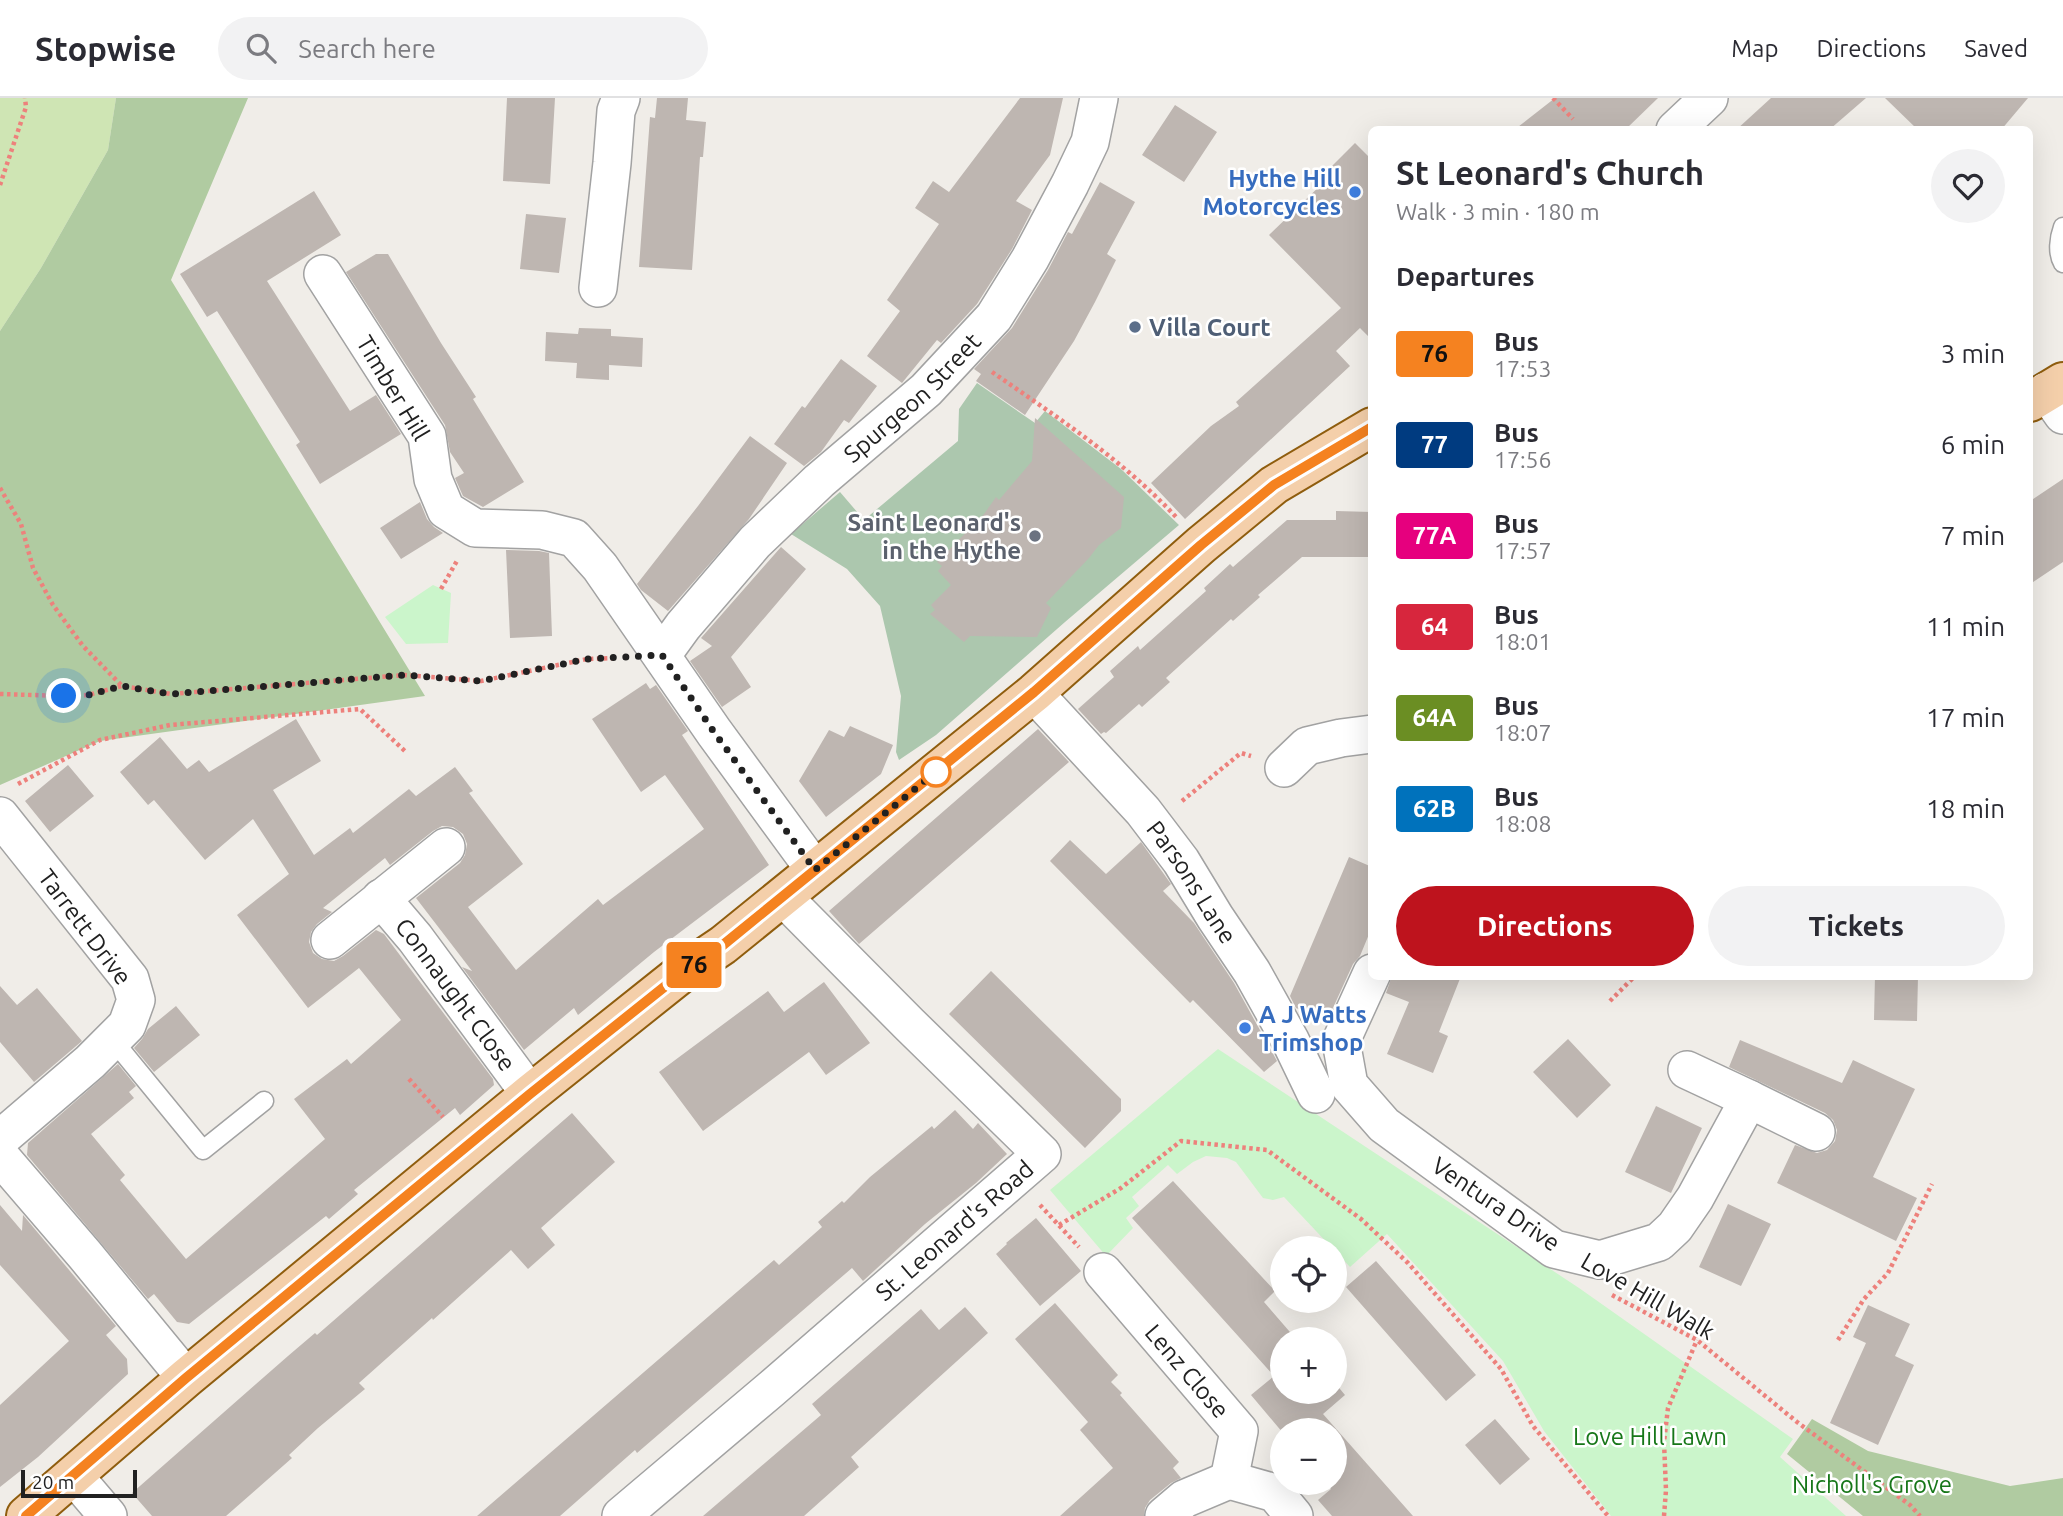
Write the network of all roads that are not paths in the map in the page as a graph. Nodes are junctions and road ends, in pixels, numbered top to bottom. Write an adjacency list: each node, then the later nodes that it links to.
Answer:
1 (621, 98): 8 (street)
2 (1099, 98): 10 (street, Spurgeon Street)
3 (1709, 98): 4 (street)
4 (1679, 126)
5 (2063, 227): 6 (lane)
6 (2063, 263)
7 (323, 274): 10 (street, Timber Hill)
8 (598, 288)
9 (1368, 429): 11 (main road)
10 (662, 655): 16 (street, Timber Hill)
11 (1034, 692): 16 (main road); 24 (street, Parsons Lane)
12 (1368, 735): 13 (street)
13 (1284, 768)
14 (8, 821): 21 (street, Tarrett Drive)
15 (446, 848): 18 (street, Connaught Close)
16 (815, 870): 17 (main road)
17 (783, 897): 23 (main road); 36 (street, St. Leonard's Road)
18 (381, 898): 19 (street, Connaught Close); 23 (street, Connaught Close)
19 (330, 940)
20 (1369, 980): 25 (street, Ventura Drive)
21 (112, 1039): 26 (lane); 28 (street, Tarrett Drive)
22 (1687, 1070): 25 (street)
23 (530, 1094): 31 (main road)
24 (1317, 1094)
25 (1749, 1099): 27 (street)
26 (264, 1101)
27 (1816, 1132)
28 (0, 1139)
29 (0, 1156): 31 (street)
30 (1103, 1272): 33 (street, Lenz Close)
31 (186, 1378): 32 (main road)
32 (74, 1476): 34 (main road); 35 (street)
33 (1229, 1480): 37 (street); 38 (street)
34 (26, 1516)
35 (108, 1516)
36 (621, 1516)
37 (1164, 1516)
38 (1294, 1516)

